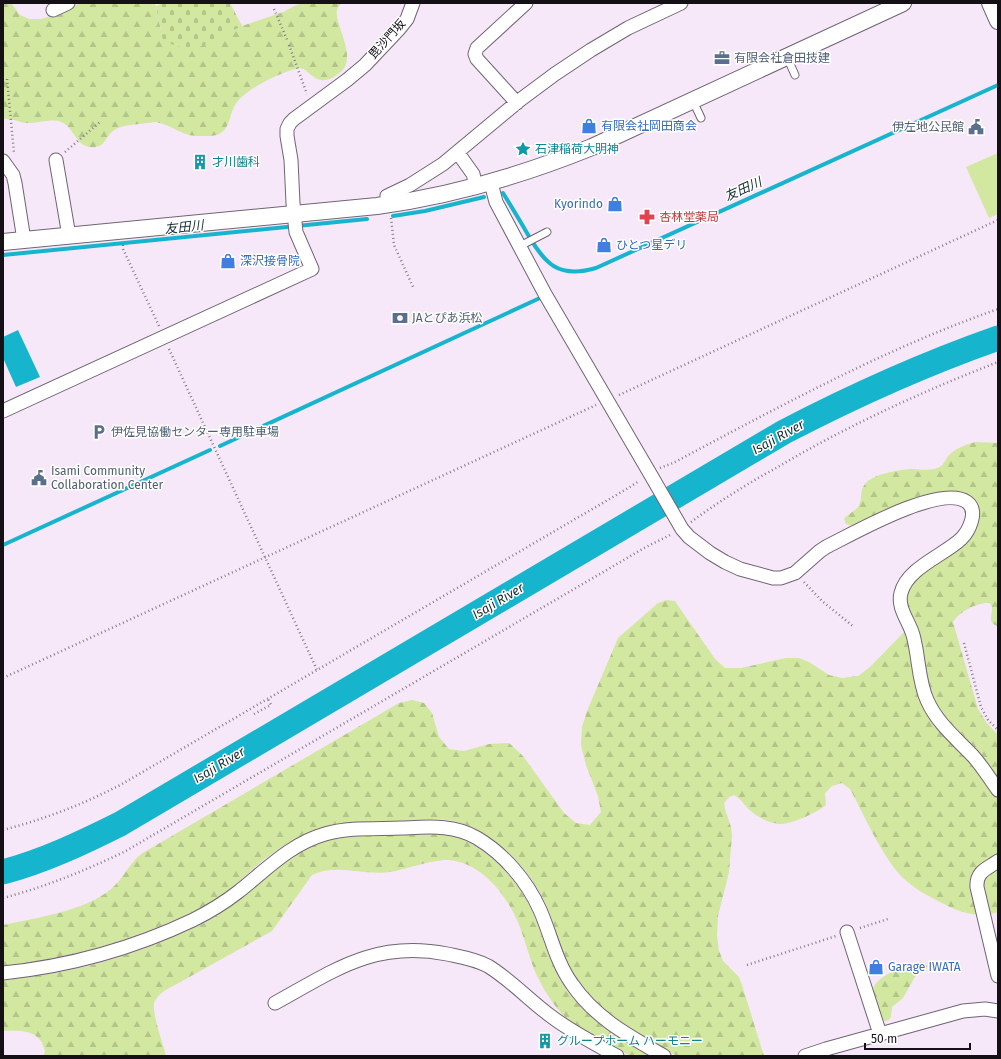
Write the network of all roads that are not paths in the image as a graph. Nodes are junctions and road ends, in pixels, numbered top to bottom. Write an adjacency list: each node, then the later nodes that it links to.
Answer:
1 (68, 3): 7 (street)
2 (413, 3): 19 (street, 毘沙門坂)
3 (526, 3): 12 (street)
4 (681, 3): 12 (street)
5 (903, 3): 9 (street)
6 (990, 3): 8 (street)
7 (53, 10)
8 (998, 21)
9 (787, 57): 10 (lane); 11 (street)
10 (795, 75)
11 (693, 100): 13 (lane); 17 (street)
12 (517, 103): 14 (street)
13 (701, 118)
14 (458, 153): 17 (street); 18 (street)
15 (56, 160): 21 (street)
16 (3, 162): 22 (street)
17 (484, 185): 18 (street); 24 (street)
18 (388, 204): 19 (street)
19 (295, 222): 21 (street); 25 (street)
20 (546, 232): 24 (lane)
21 (70, 236): 22 (street)
22 (24, 240): 23 (street)
23 (3, 242)
24 (523, 245): 26 (street)
25 (3, 411)
26 (998, 790)
27 (998, 861): 30 (street)
28 (847, 932): 33 (street)
29 (3, 973): 36 (street)
30 (998, 976)
31 (275, 1003): 35 (street)
32 (998, 1011): 33 (street)
33 (880, 1034): 34 (street)
34 (809, 1055)
35 (617, 1056)
36 (664, 1056)

